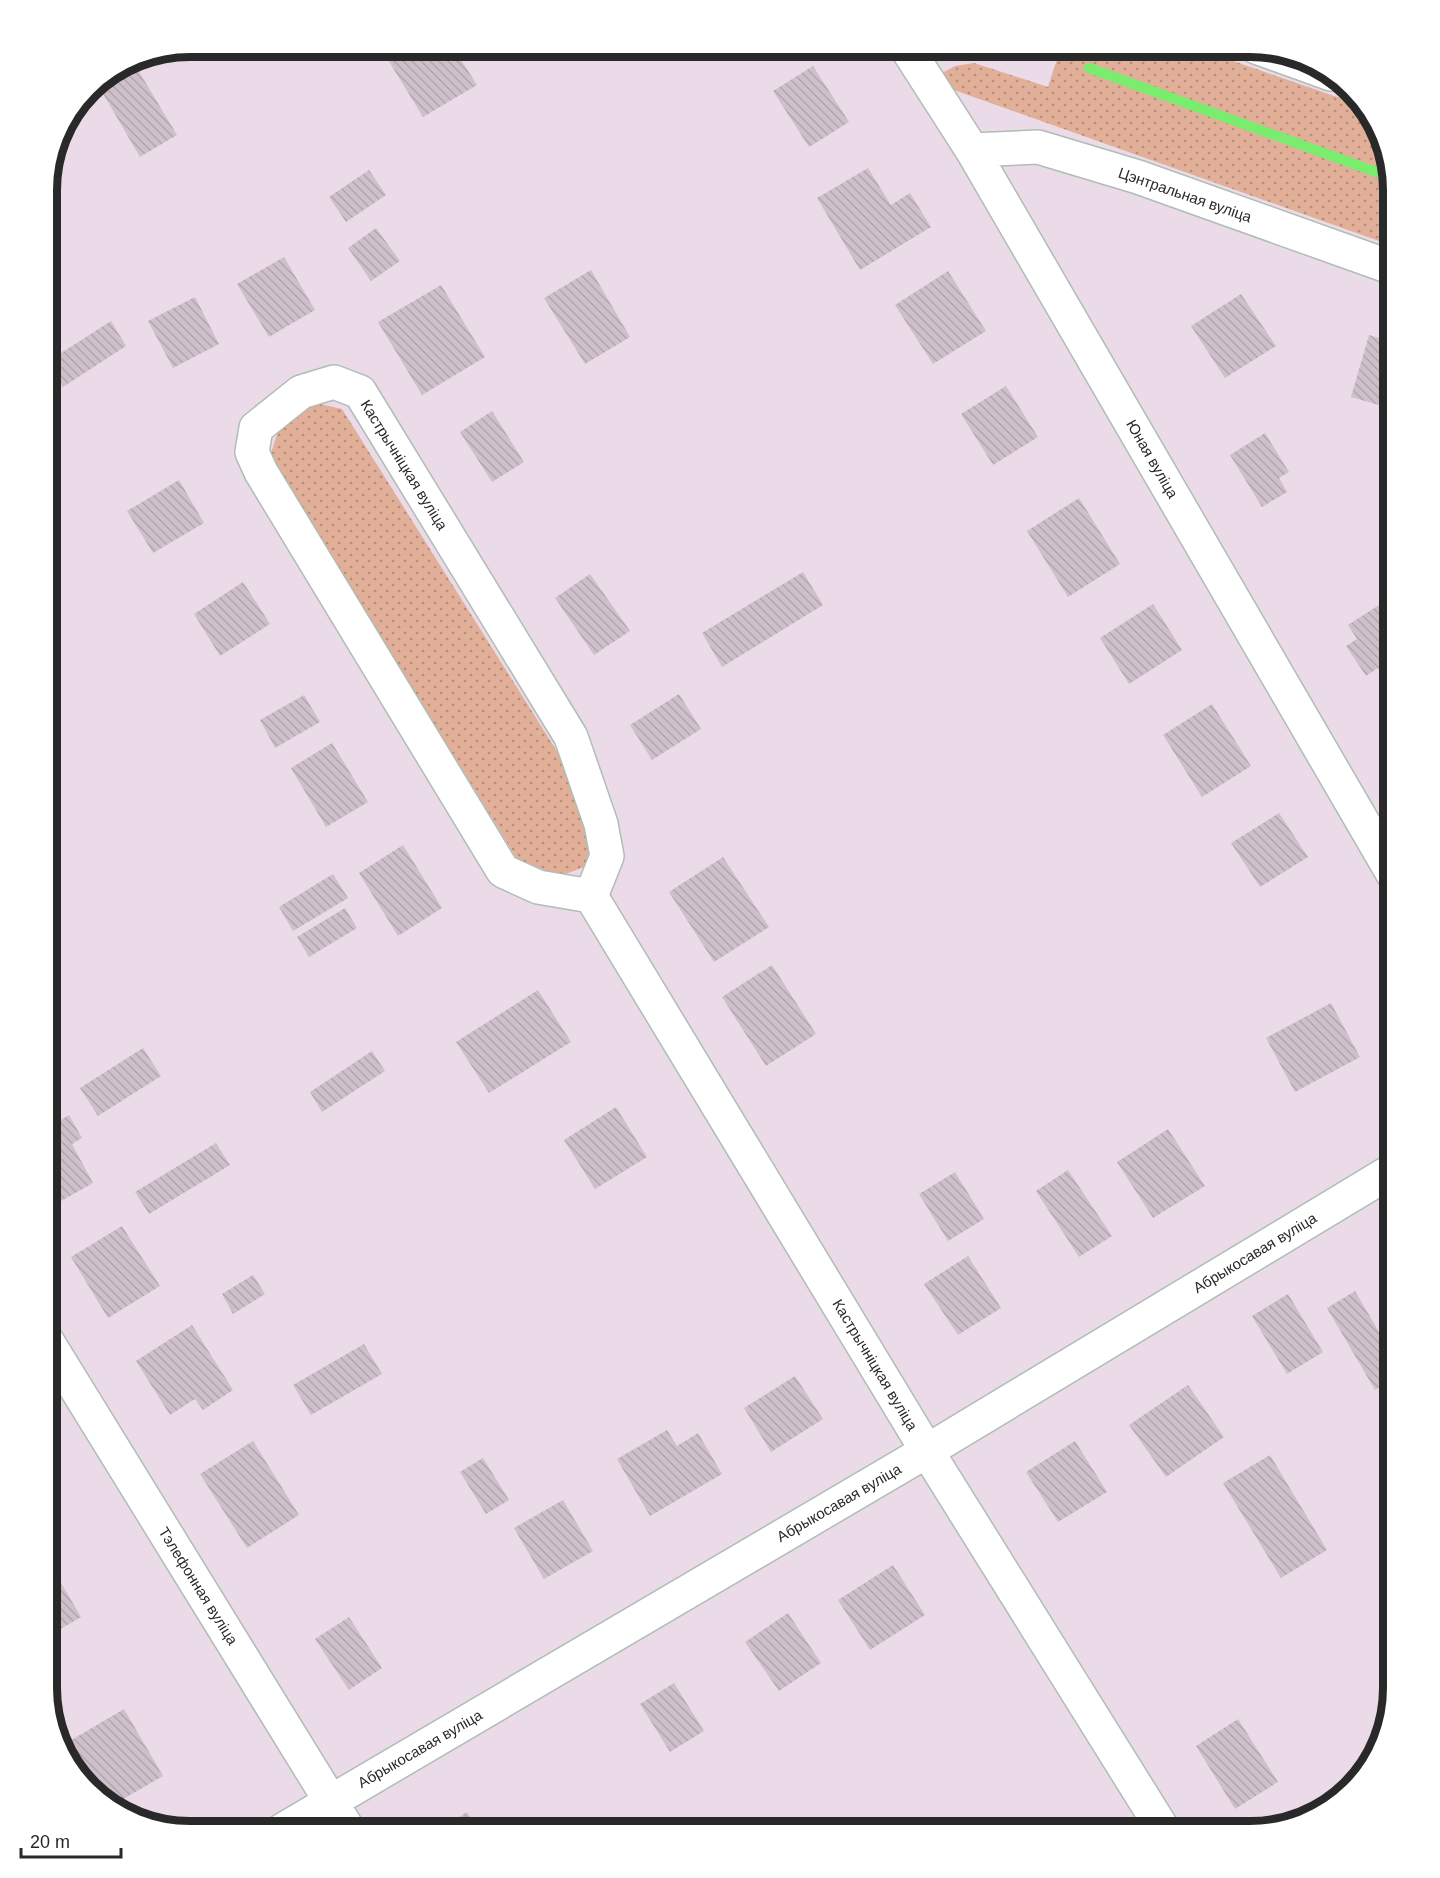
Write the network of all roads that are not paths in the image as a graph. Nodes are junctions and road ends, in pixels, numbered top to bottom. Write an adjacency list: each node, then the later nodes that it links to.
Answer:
1 (912, 57): 2 (street, Юная вуліца)
2 (972, 150): 3 (street, Цэнтральная вуліца); 4 (street, Юная вуліца)
3 (1383, 264)
4 (1383, 855)
5 (591, 896): 5 (street, Кастрычніцкая вуліца); 8 (street, Кастрычніцкая вуліца)
6 (1383, 1177): 8 (street, Абрыкосавая вуліца)
7 (57, 1357): 9 (street, Тэлефонная вуліца)
8 (927, 1451): 9 (street, Абрыкосавая вуліца); 12 (street, Кастрычніцкая вуліца)
9 (331, 1802): 10 (street, Абрыкосавая вуліца); 11 (street, Тэлефонная вуліца)
10 (299, 1821)
11 (342, 1821)
12 (1157, 1821)

